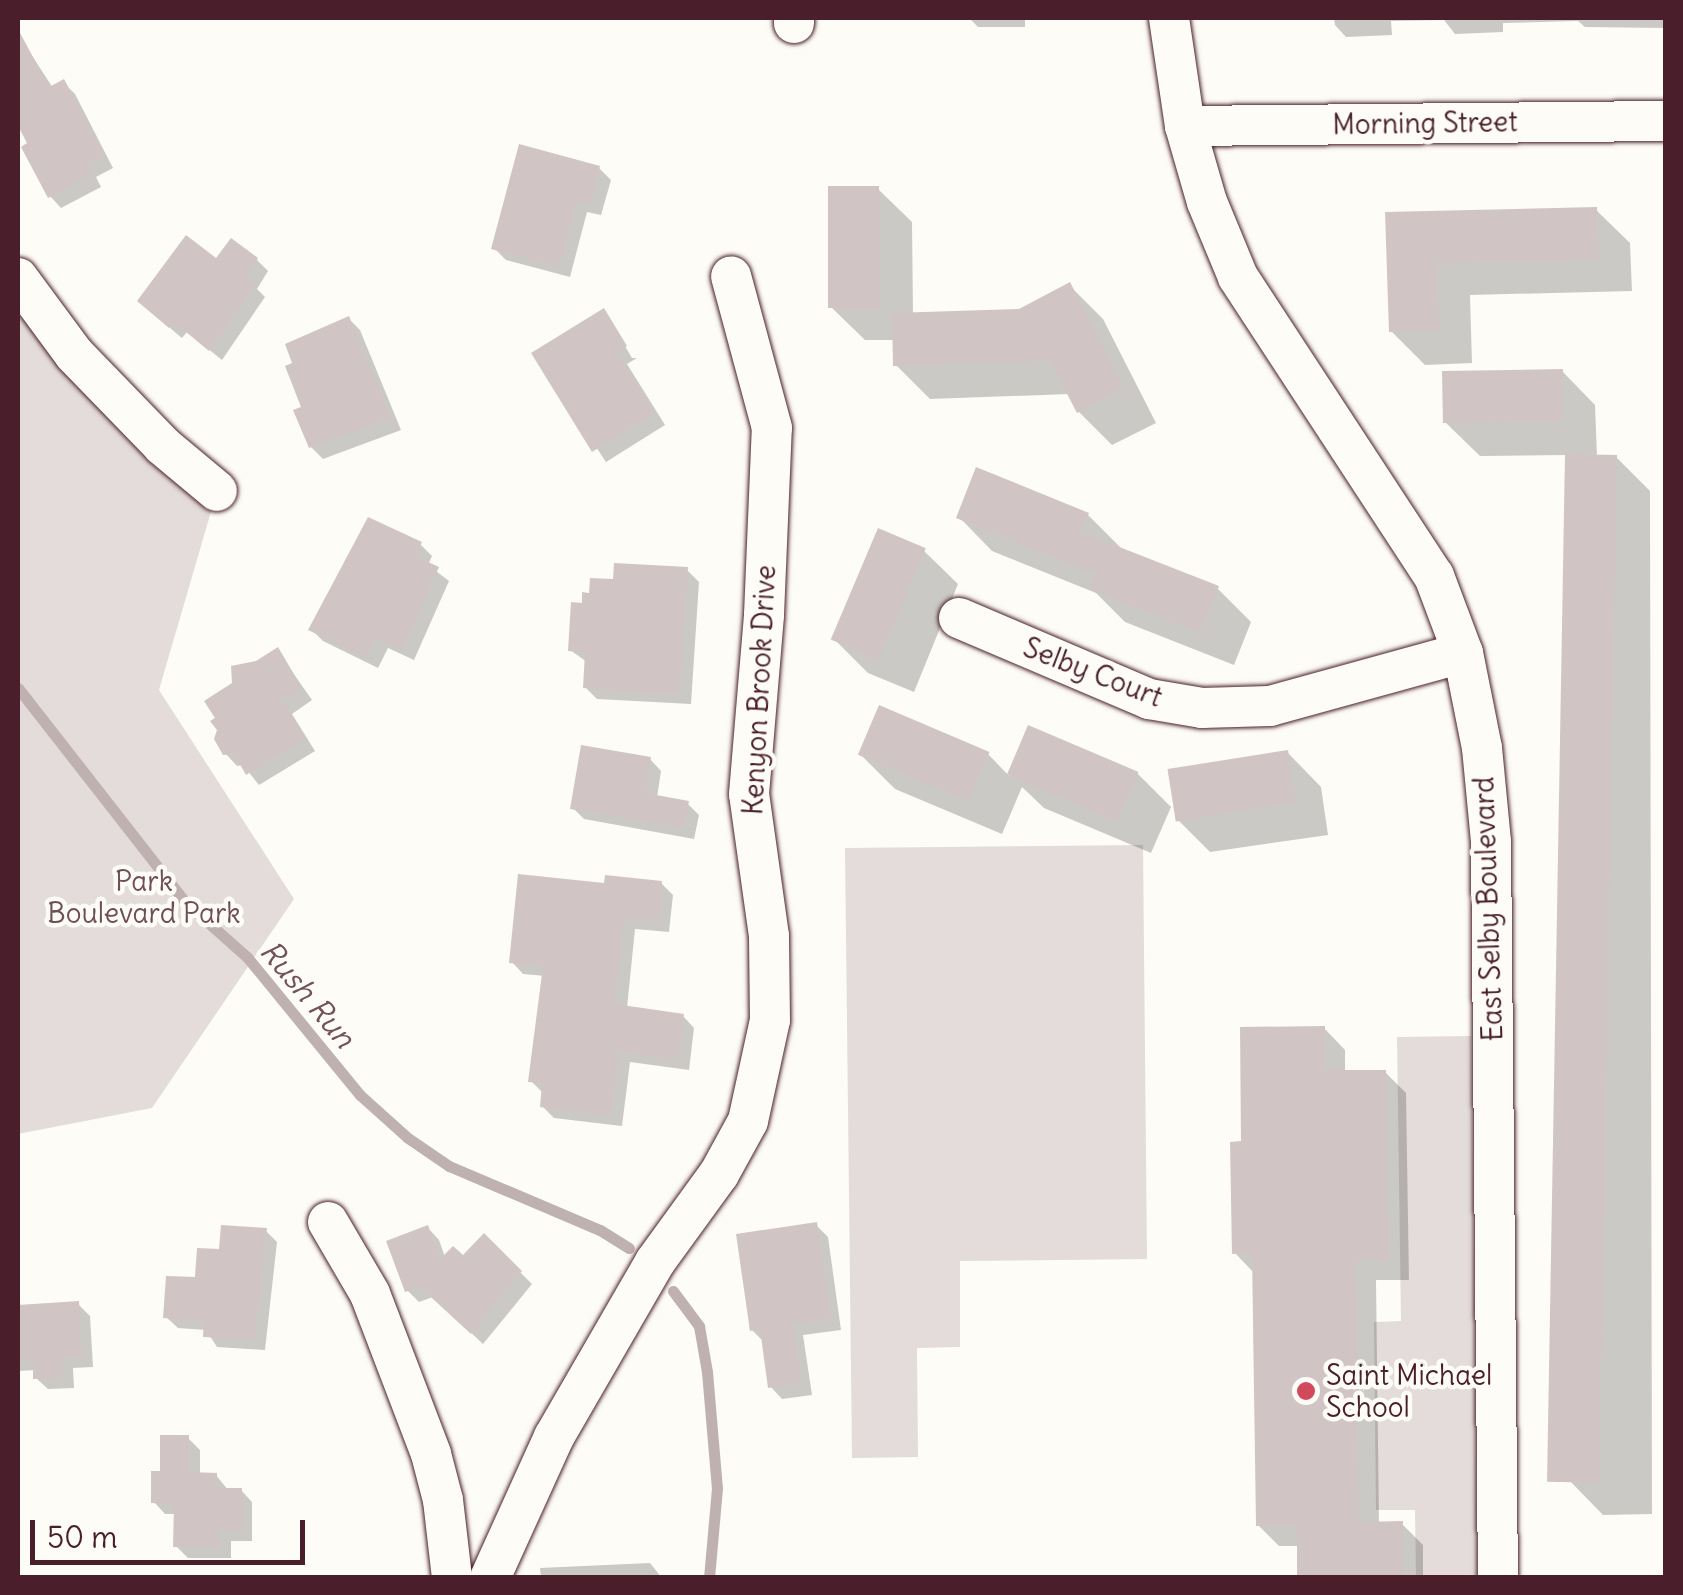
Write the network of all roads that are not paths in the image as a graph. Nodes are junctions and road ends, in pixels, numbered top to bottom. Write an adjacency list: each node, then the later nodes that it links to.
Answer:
1 (1169, 18): 3 (street, East Selby Boulevard)
2 (1666, 121): 3 (street, Morning Street)
3 (1186, 126): 8 (street, East Selby Boulevard)
4 (731, 276): 11 (street, Kenyon Brook Drive)
5 (18, 278): 6 (street)
6 (217, 491)
7 (959, 618): 8 (street, Selby Court)
8 (1463, 653): 12 (street, East Selby Boulevard)
9 (328, 1222): 10 (street)
10 (452, 1578)
11 (490, 1578)
12 (1498, 1578)

